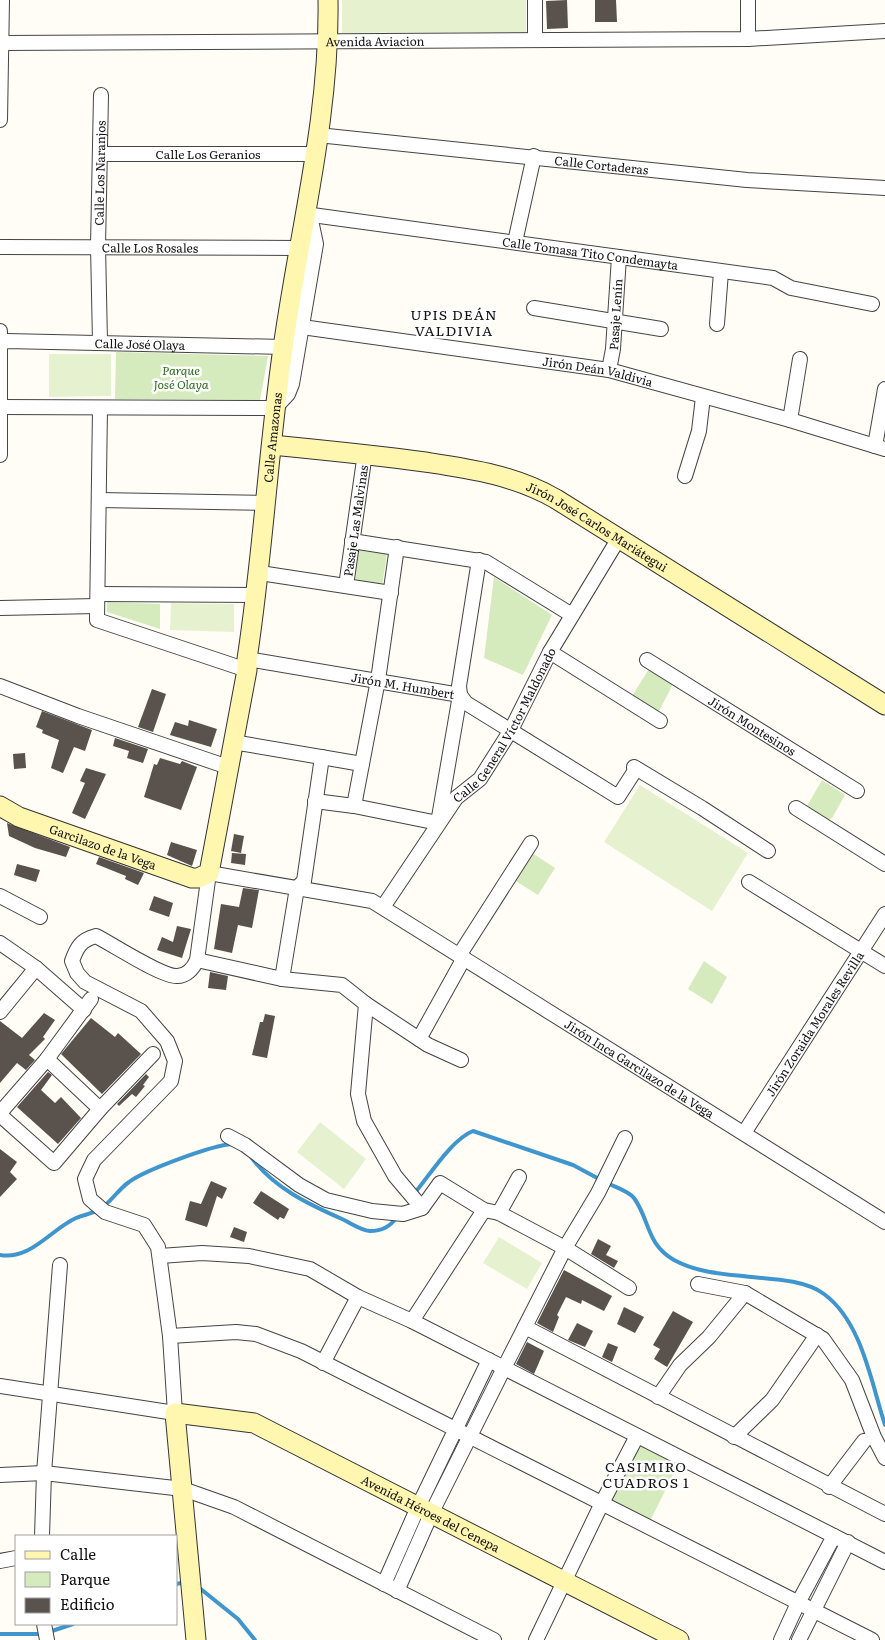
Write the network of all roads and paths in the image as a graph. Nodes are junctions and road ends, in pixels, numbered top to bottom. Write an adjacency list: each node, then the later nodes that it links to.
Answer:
1 (2, 0): 9 (street)
2 (328, 0): 7 (street, Calle Amazonas)
3 (535, 0): 8 (street)
4 (748, 0): 6 (street)
5 (885, 31): 6 (street, Avenida Aviacion)
6 (748, 39): 8 (street, Avenida Aviacion)
7 (329, 40): 8 (street, Avenida Aviacion); 9 (street, Avenida Aviacion); 12 (street, Calle Amazonas)
8 (535, 40)
9 (1, 43): 11 (street)
10 (101, 95): 13 (street, Calle Los Naranjos)
11 (0, 120)
12 (318, 134): 14 (street, Calle Amazonas); 15 (street, Calle Cortaderas)
13 (100, 154): 14 (street, Calle Los Geranios); 19 (street, Calle Los Naranjos)
14 (316, 154): 17 (street, Calle Amazonas)
15 (534, 156): 16 (street, Calle Cortaderas); 18 (street)
16 (885, 188)
17 (305, 214): 18 (street, Calle Tomasa Tito Condemayta); 21 (street, Calle Amazonas); 28 (street)
18 (515, 242): 22 (street, Calle Tomasa Tito Condemayta)
19 (98, 246): 20 (street, Calle Los Rosales); 21 (street, Calle Los Rosales); 31 (street, Calle Los Naranjos)
20 (0, 247)
21 (300, 248): 33 (street, Calle Amazonas)
22 (619, 257): 23 (street, Calle Tomasa Tito Condemayta); 26 (street, Pasaje Lenín)
23 (721, 272): 24 (street, Calle Tomasa Tito Condemayta); 27 (street)
24 (872, 304)
25 (534, 308): 26 (street)
26 (616, 322): 29 (street); 35 (street, Pasaje Lenín)
27 (716, 324)
28 (302, 327): 35 (street, Jirón Deán Valdivia); 40 (street)
29 (661, 329)
30 (0, 330): 32 (street)
31 (100, 342): 32 (street, Calle José Olaya); 33 (street, Calle José Olaya)
32 (0, 345): 38 (street)
33 (283, 347): 40 (street, Calle Amazonas)
34 (800, 359): 41 (street)
35 (608, 370): 37 (street, Jirón Deán Valdivia)
36 (885, 390): 44 (street)
37 (703, 397): 41 (street, Jirón Deán Valdivia); 47 (street)
38 (0, 407): 39 (street); 42 (street)
39 (100, 408): 40 (street); 48 (street)
40 (275, 408): 43 (street, Calle Amazonas)
41 (790, 420): 44 (street, Jirón Deán Valdivia)
42 (0, 444): 46 (street)
43 (272, 445): 45 (street, Jirón José Carlos Mariátegui); 49 (street, Calle Amazonas)
44 (880, 448)
45 (365, 453): 50 (street, Jirón José Carlos Mariátegui); 51 (street, Pasaje Las Malvinas)
46 (0, 455)
47 (685, 476)
48 (99, 500): 49 (street); 58 (street)
49 (267, 503): 54 (street, Calle Amazonas)
50 (619, 538): 60 (street, Calle General Víctor Maldonado); 67 (street, Jirón José Carlos Mariátegui)
51 (352, 542): 52 (street); 55 (street, Pasaje Las Malvinas)
52 (397, 547): 53 (street); 56 (street)
53 (479, 560): 60 (street); 66 (street)
54 (260, 573): 55 (street); 57 (street, Calle Amazonas)
55 (346, 586): 56 (street)
56 (390, 593): 64 (street)
57 (257, 595): 58 (street); 63 (street, Calle Amazonas)
58 (98, 600): 59 (street); 63 (street, Jirón M. Humbert)
59 (0, 608)
60 (572, 615): 61 (street, Calle General Víctor Maldonado)
61 (550, 652): 68 (street); 69 (street, Calle General Víctor Maldonado)
62 (647, 660): 74 (street, Jirón Montesinos)
63 (247, 664): 64 (street, Jirón M. Humbert); 70 (street, Calle Amazonas)
64 (378, 680): 66 (street, Jirón M. Humbert); 72 (street)
65 (0, 686): 73 (street)
66 (460, 695): 69 (street, Jirón M. Humbert); 79 (street)
67 (885, 706)
68 (660, 721)
69 (511, 730): 79 (street, Calle General Víctor Maldonado); 81 (street, Jirón M. Humbert)
70 (233, 742): 71 (street); 73 (street, Calle Amazonas)
71 (322, 757): 72 (street); 75 (street)
72 (362, 764): 77 (street)
73 (228, 767): 83 (street, Calle Amazonas)
74 (857, 791)
75 (315, 801): 77 (street); 85 (street)
76 (0, 806): 83 (street, Garcilazo de la Vega)
77 (354, 806): 79 (street)
78 (796, 808): 82 (street)
79 (438, 822): 87 (street, Calle General Víctor Maldonado)
80 (531, 843): 92 (street)
81 (768, 851)
82 (885, 864)
83 (209, 873): 85 (street, Jirón Inca Garcilazo de la Vega); 93 (street)
84 (749, 882): 91 (street)
85 (297, 888): 87 (street, Jirón Inca Garcilazo de la Vega); 96 (street)
86 (0, 896): 89 (street)
87 (383, 906): 92 (street, Jirón Inca Garcilazo de la Vega)
88 (885, 914): 91 (street, Jirón Zoraida Morales Revilla)
89 (40, 917)
90 (0, 943): 95 (street)
91 (861, 950): 94 (street); 105 (street, Jirón Zoraida Morales Revilla)
92 (462, 956): 99 (street); 105 (street, Jirón Inca Garcilazo de la Vega)
93 (196, 964): 96 (street); 114 (street)
94 (885, 966)
95 (36, 968): 98 (street); 101 (street)
96 (282, 979): 97 (street)
97 (366, 1004): 99 (street); 109 (street)
98 (0, 1012)
99 (420, 1039): 102 (street)
100 (153, 1054): 103 (street)
101 (47, 1059): 103 (street); 104 (street)
102 (461, 1060)
103 (100, 1109): 104 (street)
104 (0, 1114)
105 (744, 1133): 112 (street, Jirón Inca Garcilazo de la Vega)
106 (228, 1136): 109 (street)
107 (623, 1143): 113 (street)
108 (519, 1177): 111 (street)
109 (418, 1203): 110 (street)
110 (484, 1210): 111 (street); 120 (street)
111 (499, 1213): 113 (street)
112 (885, 1222)
113 (565, 1248): 117 (street); 121 (street)
114 (159, 1251): 119 (street); 123 (street)
115 (60, 1266): 128 (street)
116 (698, 1284): 118 (street)
117 (629, 1288)
118 (745, 1293): 122 (street); 129 (street)
119 (358, 1297): 120 (street); 125 (street)
120 (412, 1321): 124 (street)
121 (525, 1328): 126 (street); 129 (street)
122 (817, 1335): 134 (street); 136 (street)
123 (170, 1336): 125 (street); 130 (street)
124 (489, 1360): 126 (street); 131 (street)
125 (323, 1363): 131 (street)
126 (504, 1368): 132 (street); 133 (street)
127 (0, 1386): 128 (street)
128 (50, 1393): 130 (street); 137 (street)
129 (658, 1397): 134 (street)
130 (175, 1413): 140 (street); 142 (street, Avenida Héroes del Cenepa)
131 (455, 1430): 133 (street); 142 (street)
132 (637, 1436): 141 (street); 145 (street)
133 (470, 1437): 141 (street); 142 (street)
134 (734, 1437): 139 (street)
135 (864, 1441): 139 (street)
136 (885, 1458)
137 (44, 1473): 138 (street); 140 (street); 144 (street)
138 (0, 1475)
139 (829, 1487): 143 (street)
140 (183, 1490): 151 (street); 156 (street)
141 (602, 1503): 150 (street); 153 (street)
142 (425, 1510): 150 (street, Avenida Héroes del Cenepa); 151 (street); 152 (street)
143 (885, 1514)
144 (42, 1535)
145 (834, 1536): 146 (street); 153 (street)
146 (848, 1542): 149 (street); 154 (street)
147 (15, 1558): 148 (street)
148 (0, 1561)
149 (885, 1562)
150 (565, 1581): 159 (street); 160 (street, Avenida Héroes del Cenepa)
151 (384, 1584): 152 (street)
152 (397, 1591): 158 (street)
153 (798, 1603): 154 (street); 161 (street)
154 (813, 1610): 162 (street); 163 (street)
155 (44, 1625): 157 (street)
156 (196, 1636)
157 (47, 1640)
158 (494, 1640)
159 (536, 1640)
160 (679, 1640)
161 (781, 1640)
162 (799, 1640)
163 (872, 1640)

